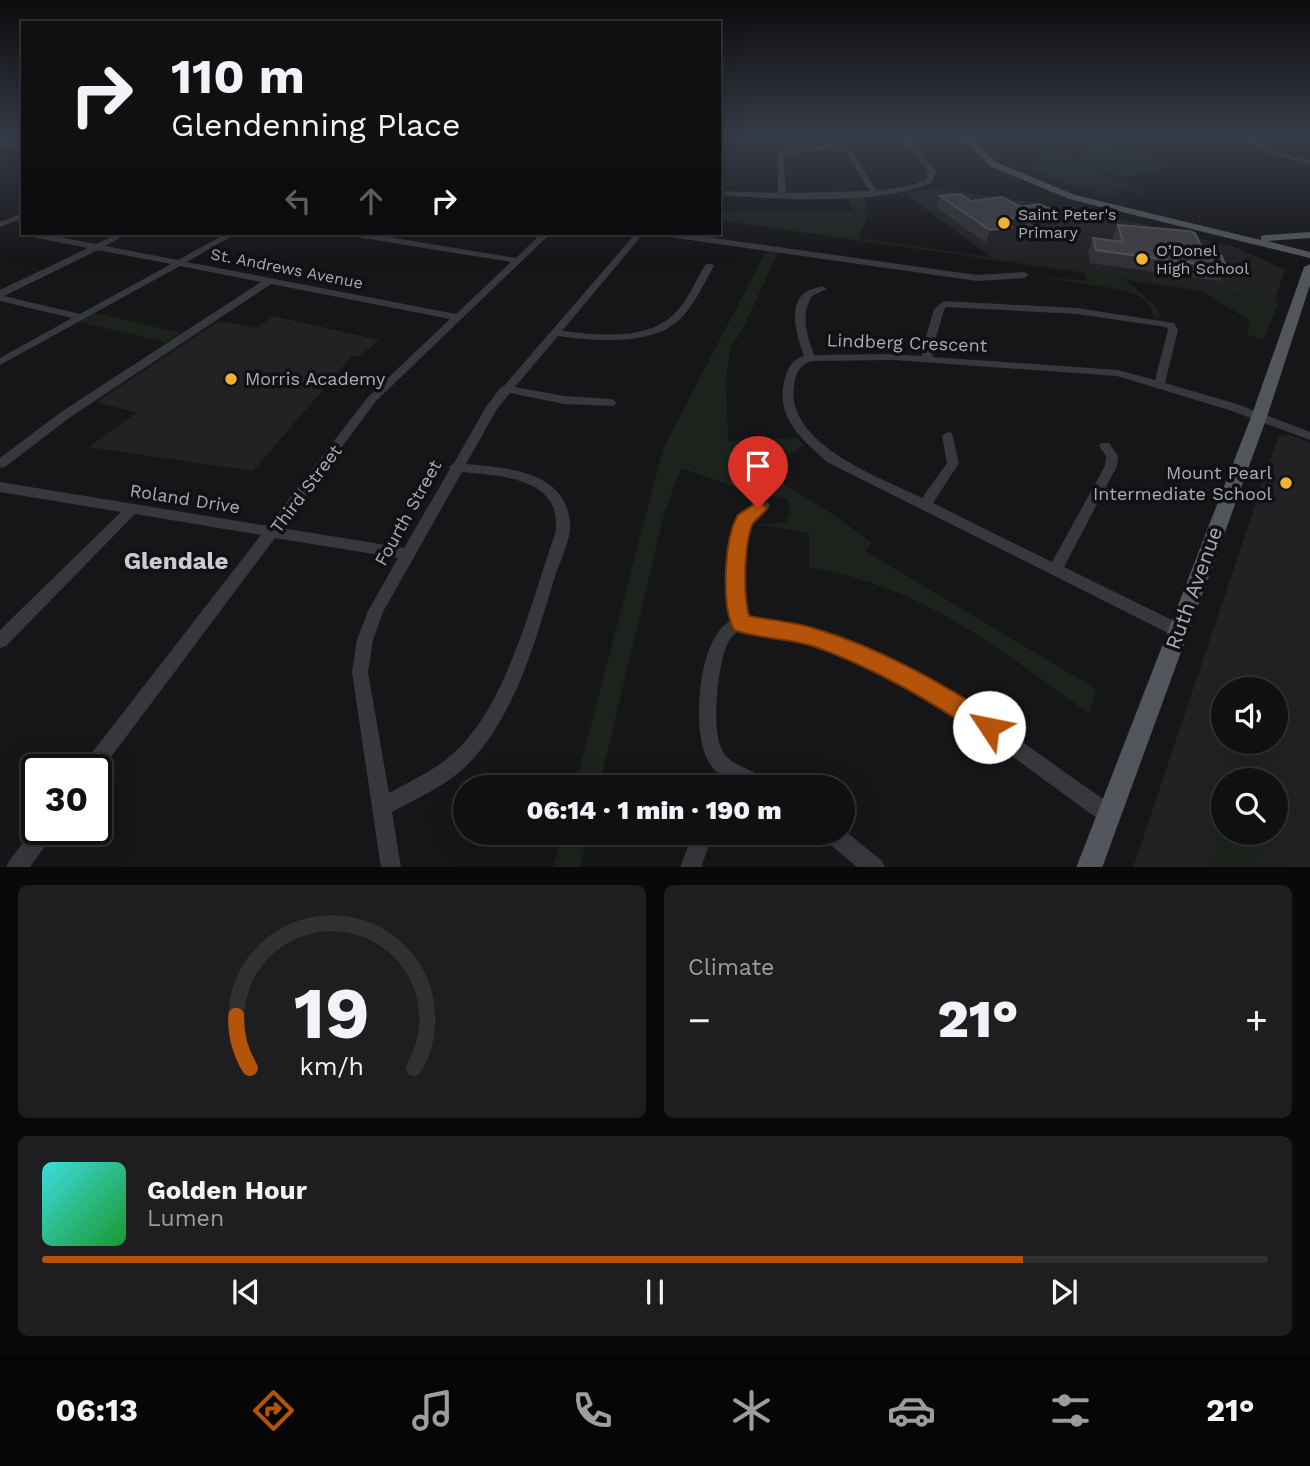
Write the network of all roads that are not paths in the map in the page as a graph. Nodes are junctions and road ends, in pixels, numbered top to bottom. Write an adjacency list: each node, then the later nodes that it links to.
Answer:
1 (781, 177): 8 (street)
2 (866, 177): 7 (street)
3 (932, 177): 7 (street)
4 (1023, 177): 20 (main road)
5 (1035, 177): 20 (main road)
6 (721, 193): 8 (street)
7 (876, 193): 8 (street)
8 (782, 194)
9 (21, 216): 10 (street)
10 (0, 226): 11 (street, St. Andrews Avenue)
11 (21, 231)
12 (40, 235): 21 (street, St. Andrews Avenue)
13 (121, 235): 21 (street)
14 (229, 235): 24 (street)
15 (362, 235): 23 (street)
16 (545, 235): 23 (street, Third Street)
17 (638, 235): 35 (street, Fourth Street)
18 (676, 235): 26 (street)
19 (1310, 235): 20 (main road)
20 (1247, 239): 22 (main road); 27 (main road)
21 (97, 246): 24 (street, St. Andrews Avenue); 30 (street)
22 (1310, 255)
23 (518, 261): 33 (street, Third Street)
24 (179, 263): 28 (street, St. Andrews Avenue); 32 (street)
25 (709, 266): 35 (street)
26 (1024, 275)
27 (1308, 276): 42 (main road, Ruth Avenue)
28 (270, 281): 33 (street, St. Andrews Avenue); 46 (street)
29 (822, 289): 36 (street)
30 (0, 296): 32 (street)
31 (1172, 312): 34 (street)
32 (82, 317): 38 (street)
33 (459, 318): 52 (street, Third Street)
34 (1170, 325): 37 (street); 39 (street)
35 (557, 333): 40 (street, Fourth Street)
36 (810, 358): 37 (street, Lindberg Crescent); 49 (street, Lindberg Crescent)
37 (928, 359): 39 (street, Lindberg Crescent)
38 (0, 362)
39 (1160, 383): 42 (street, Lindberg Crescent)
40 (505, 389): 41 (street); 47 (street, Fourth Street)
41 (610, 403)
42 (1259, 416): 44 (street, Lindberg Crescent); 56 (main road, Ruth Avenue)
43 (948, 436): 49 (street)
44 (1310, 436)
45 (1104, 446): 54 (street)
46 (0, 464)
47 (456, 467): 53 (street, Fourth Street); 60 (street)
48 (0, 487): 51 (street, Roland Drive)
49 (925, 504): 54 (street, Lindberg Crescent)
50 (763, 506): 55 (street)
51 (132, 509): 52 (street, Roland Drive); 57 (street)
52 (273, 533): 53 (street, Roland Drive); 58 (street, Third Street)
53 (405, 554): 60 (street, Fourth Street)
54 (1055, 570): 56 (street, Lindberg Crescent)
55 (741, 624): 59 (street); 61 (street)
56 (1178, 631): 61 (main road, Ruth Avenue)
57 (1, 639)
58 (103, 754)
59 (726, 775)
60 (382, 807): 66 (street, Fourth Street)
61 (1108, 814): 69 (main road, Ruth Avenue)
62 (33, 845): 65 (street)
63 (698, 845): 67 (street)
64 (847, 845): 68 (street)
65 (16, 867)
66 (391, 867)
67 (690, 867)
68 (875, 867)
69 (1089, 867)

